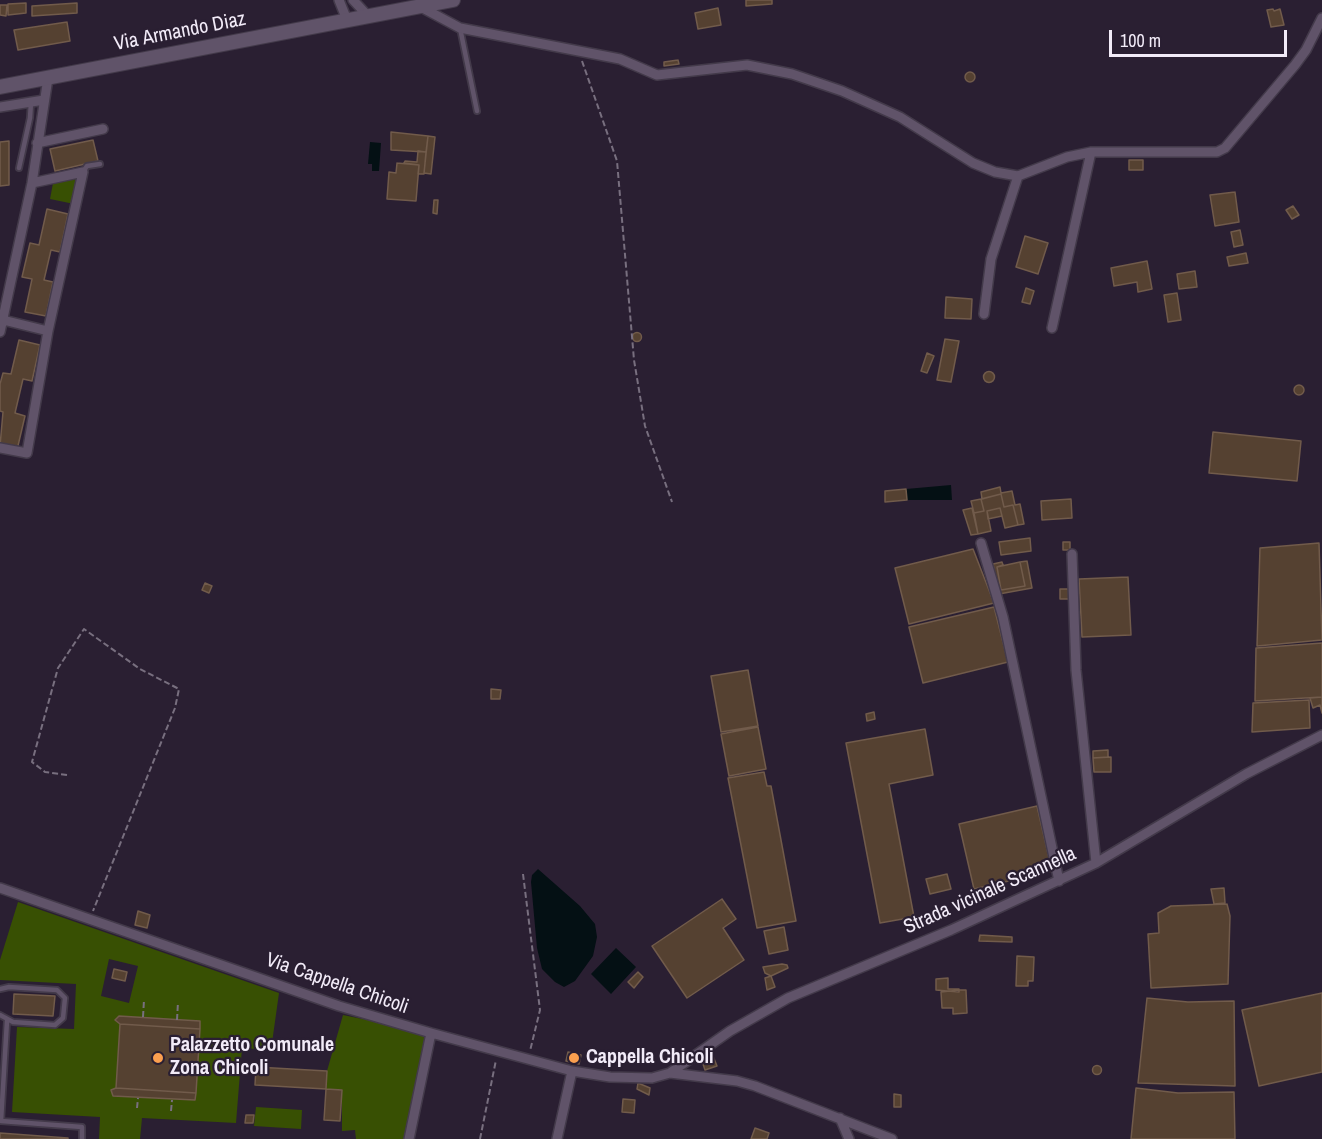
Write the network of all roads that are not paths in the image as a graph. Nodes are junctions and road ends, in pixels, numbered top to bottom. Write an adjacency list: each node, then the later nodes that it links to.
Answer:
1 (339, 0): 7 (street)
2 (353, 0): 5 (street)
3 (453, 0): 4 (main road, Via Armando Diaz)
4 (419, 6): 5 (main road, Via Armando Diaz); 8 (street)
5 (368, 16): 7 (main road, Via Armando Diaz)
6 (1322, 18): 17 (street)
7 (347, 20): 9 (main road, Via Armando Diaz)
8 (460, 27): 14 (lane); 21 (street)
9 (48, 78): 10 (main road, Via Armando Diaz); 11 (street)
10 (0, 87)
11 (44, 100): 12 (street); 16 (street)
12 (31, 102): 13 (street); 19 (lane)
13 (0, 107)
14 (477, 111)
15 (103, 129): 16 (street)
16 (37, 143): 22 (street)
17 (1091, 152): 21 (street); 25 (street)
18 (100, 165): 20 (lane)
19 (19, 168)
20 (82, 172): 22 (street); 26 (street)
21 (1018, 176): 23 (street)
22 (32, 183): 24 (street)
23 (984, 314)
24 (3, 320): 26 (street); 27 (street)
25 (1052, 328)
26 (48, 331): 28 (street)
27 (0, 332)
28 (0, 448)
29 (981, 543): 33 (street)
30 (1072, 554): 32 (street)
31 (1322, 735): 32 (street, Strada vicinale Scannella)
32 (1096, 863): 33 (street, Strada vicinale Scannella)
33 (1059, 880): 40 (street, Strada vicinale Scannella)
34 (0, 888): 38 (street, Via Cappella Chicoli)
35 (0, 989): 37 (lane)
36 (0, 1016): 37 (lane)
37 (7, 1021): 42 (lane)
38 (431, 1034): 39 (street, Via Cappella Chicoli); 43 (street)
39 (572, 1071): 40 (street, Via Cappella Chicoli); 44 (street)
40 (670, 1073): 41 (street)
41 (840, 1118): 45 (street); 46 (street)
42 (81, 1139)
43 (408, 1139)
44 (557, 1139)
45 (849, 1139)
46 (892, 1139)

